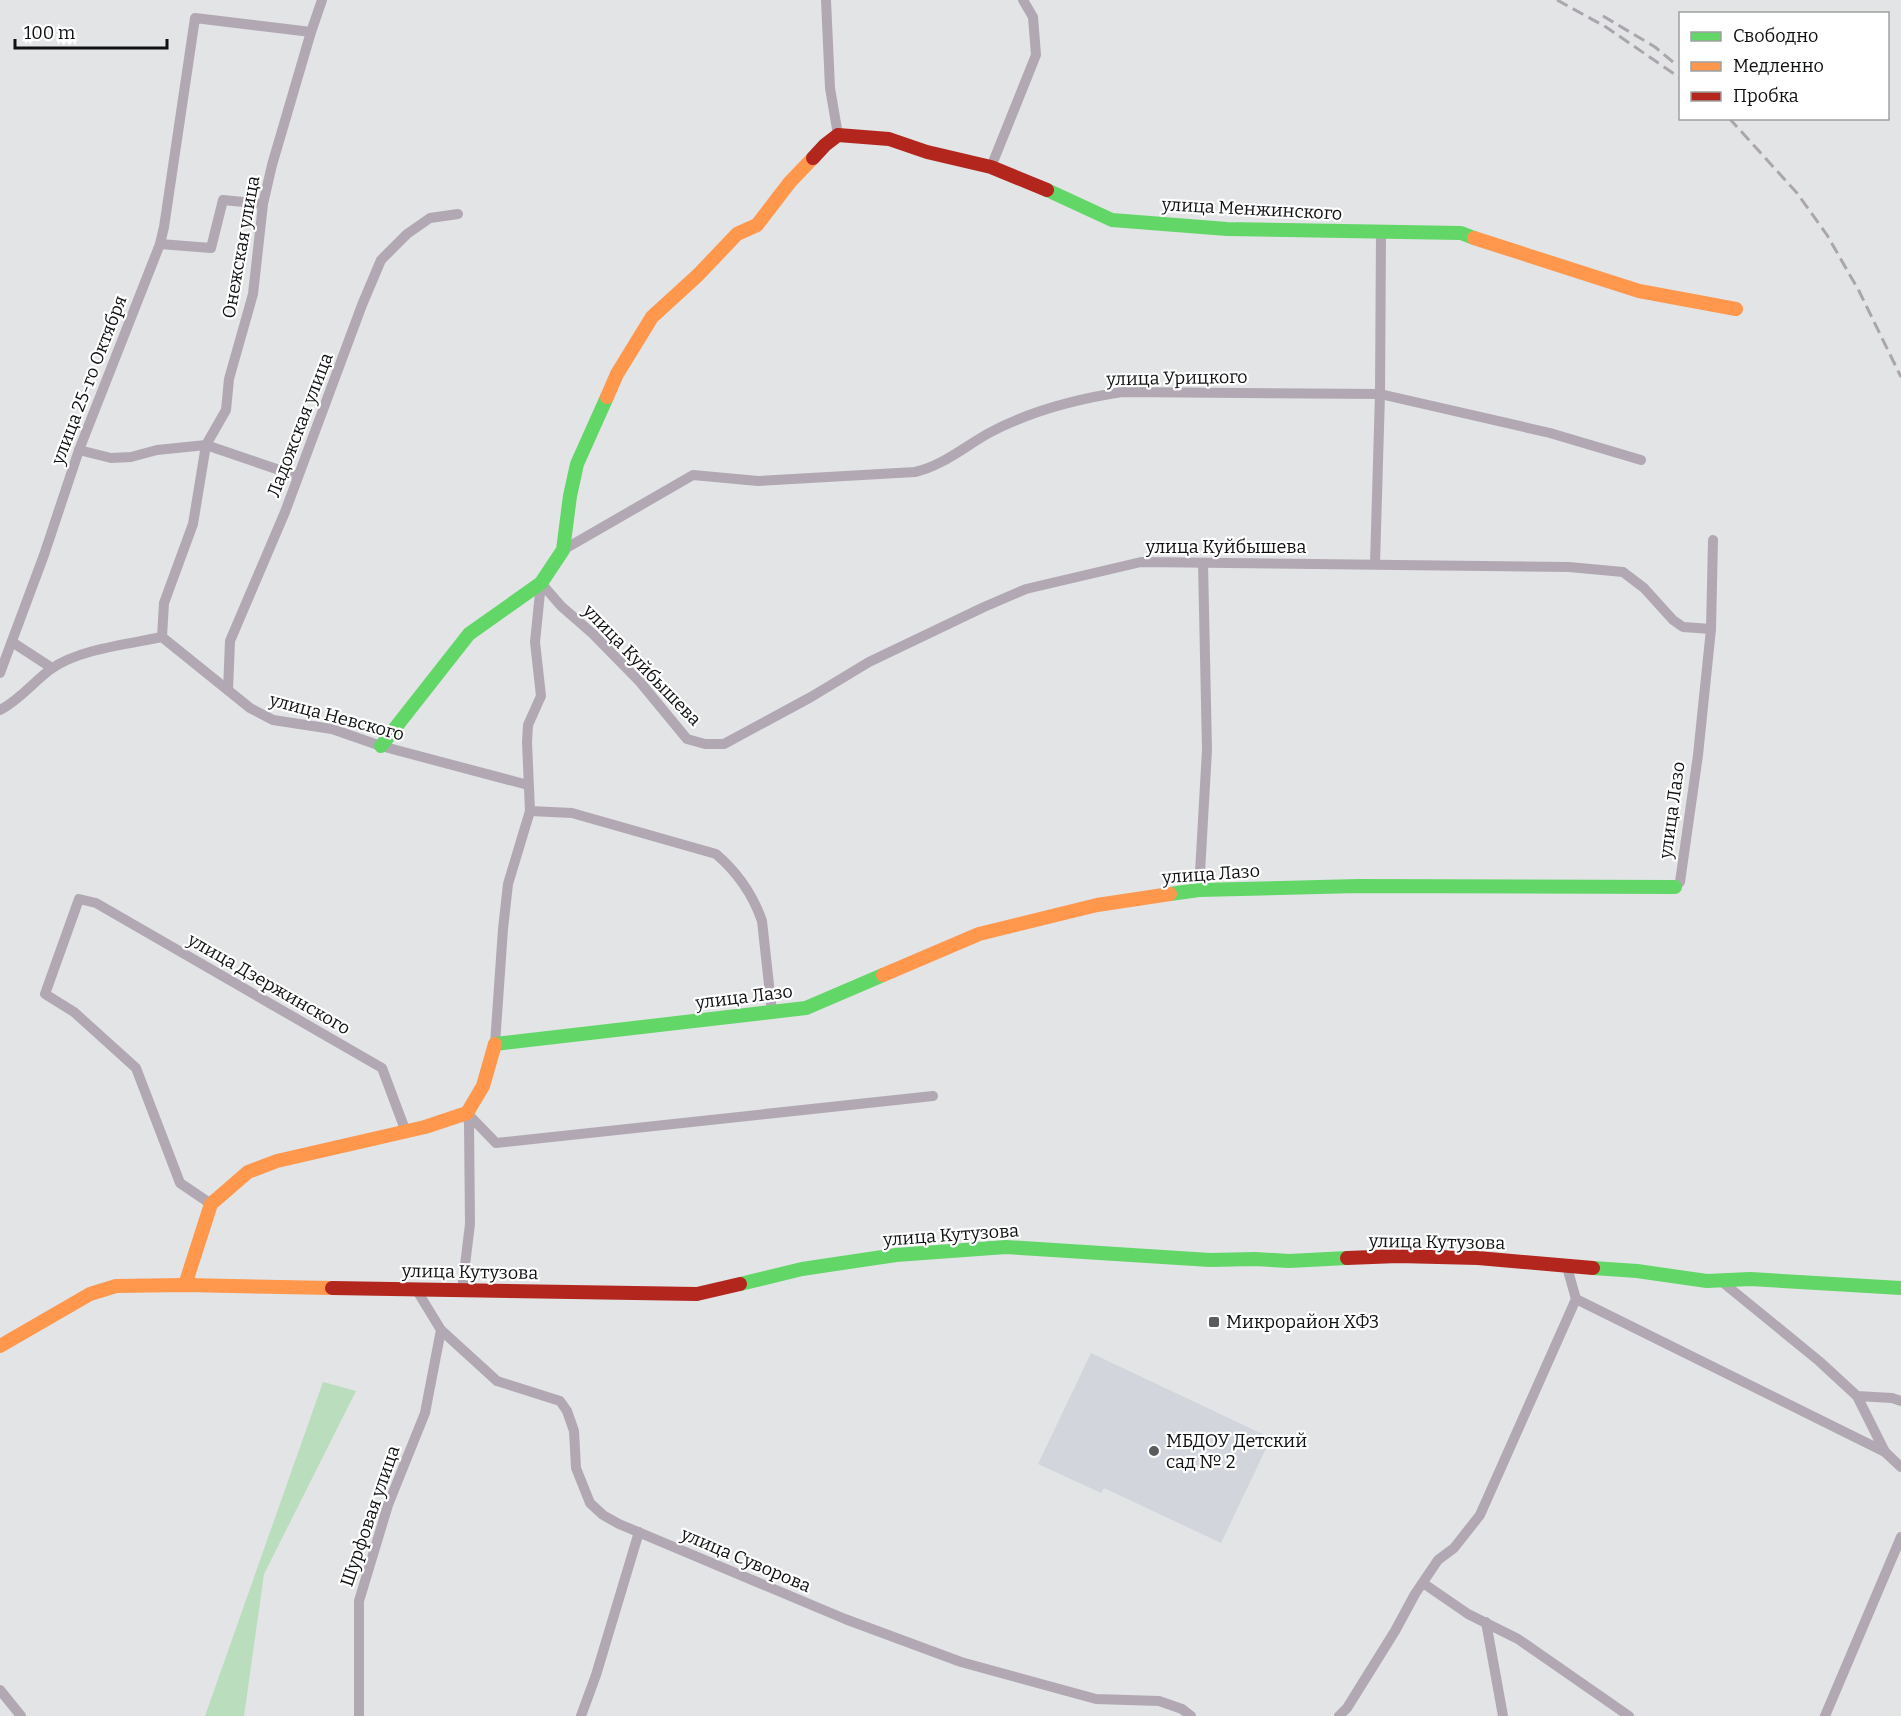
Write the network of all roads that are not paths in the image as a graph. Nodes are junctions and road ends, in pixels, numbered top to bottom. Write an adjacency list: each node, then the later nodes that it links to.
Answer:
1 (322, 0): 4 (street, Онежская улица)
2 (826, 0): 5 (street)
3 (1023, 0): 6 (street)
4 (311, 32): 7 (street, Онежская улица); 10 (street, улица 25-го Октября)
5 (838, 135): 6 (street, улица Менжинского); 18 (street)
6 (991, 167): 9 (street, улица Менжинского)
7 (263, 204): 10 (street); 13 (street, Онежская улица)
8 (458, 214): 16 (street, Ладожская улица)
9 (1381, 232): 11 (street, улица Менжинского); 12 (street)
10 (160, 244): 14 (street, улица 25-го Октября)
11 (1736, 309)
12 (1380, 394): 15 (street, улица Урицкого); 18 (street, улица Урицкого); 20 (street)
13 (206, 445): 14 (street); 16 (street); 23 (street, Онежская улица)
14 (79, 450): 24 (street, улица 25-го Октября)
15 (1641, 460)
16 (297, 476): 27 (street, Ладожская улица)
17 (1713, 540): 22 (street, улица Лазо)
18 (563, 550): 21 (street)
19 (1203, 563): 20 (street, улица Куйбышева); 21 (street, улица Куйбышева); 33 (street)
20 (1375, 564): 22 (street, улица Куйбышева)
21 (541, 583): 29 (street); 30 (street)
22 (1712, 629): 32 (street, улица Лазо)
23 (162, 637): 25 (street); 27 (street, улица Невского)
24 (12, 642): 25 (street); 26 (street, улица 25-го Октября)
25 (52, 668): 28 (street)
26 (0, 673)
27 (228, 690): 29 (street, улица Невского)
28 (0, 710)
29 (381, 746): 30 (street, улица Невского)
30 (528, 785): 31 (street)
31 (530, 811): 34 (street); 35 (street)
32 (1676, 887): 33 (street, улица Лазо)
33 (1199, 890): 34 (street, улица Лазо)
34 (772, 1012): 35 (street, улица Лазо)
35 (495, 1044): 37 (street)
36 (933, 1096): 37 (street)
37 (467, 1113): 38 (street); 45 (street)
38 (406, 1132): 39 (street); 39 (street, улица Дзержинского)
39 (211, 1204): 42 (street)
40 (1567, 1267): 41 (street, улица Кутузова); 45 (street, улица Кутузова); 46 (street)
41 (1720, 1281): 43 (street, улица Кутузова); 49 (street)
42 (185, 1285): 44 (street, улица Кутузова); 48 (street)
43 (1901, 1288)
44 (416, 1290): 45 (street, улица Кутузова); 47 (street, улица Суворова)
45 (462, 1290)
46 (1576, 1299): 51 (street); 55 (street)
47 (441, 1330): 53 (street, улица Суворова); 59 (street, Шурфовая улица)
48 (0, 1346)
49 (1857, 1396): 50 (street); 51 (street)
50 (1901, 1401)
51 (1885, 1452): 52 (street)
52 (1901, 1467)
53 (639, 1532): 60 (street); 61 (street, улица Суворова)
54 (1901, 1537): 65 (street)
55 (1423, 1583): 56 (street); 62 (street)
56 (1486, 1622): 63 (street); 64 (street)
57 (0, 1690): 58 (street)
58 (21, 1716)
59 (359, 1716)
60 (581, 1716)
61 (1191, 1716)
62 (1339, 1716)
63 (1503, 1716)
64 (1629, 1716)
65 (1825, 1716)

